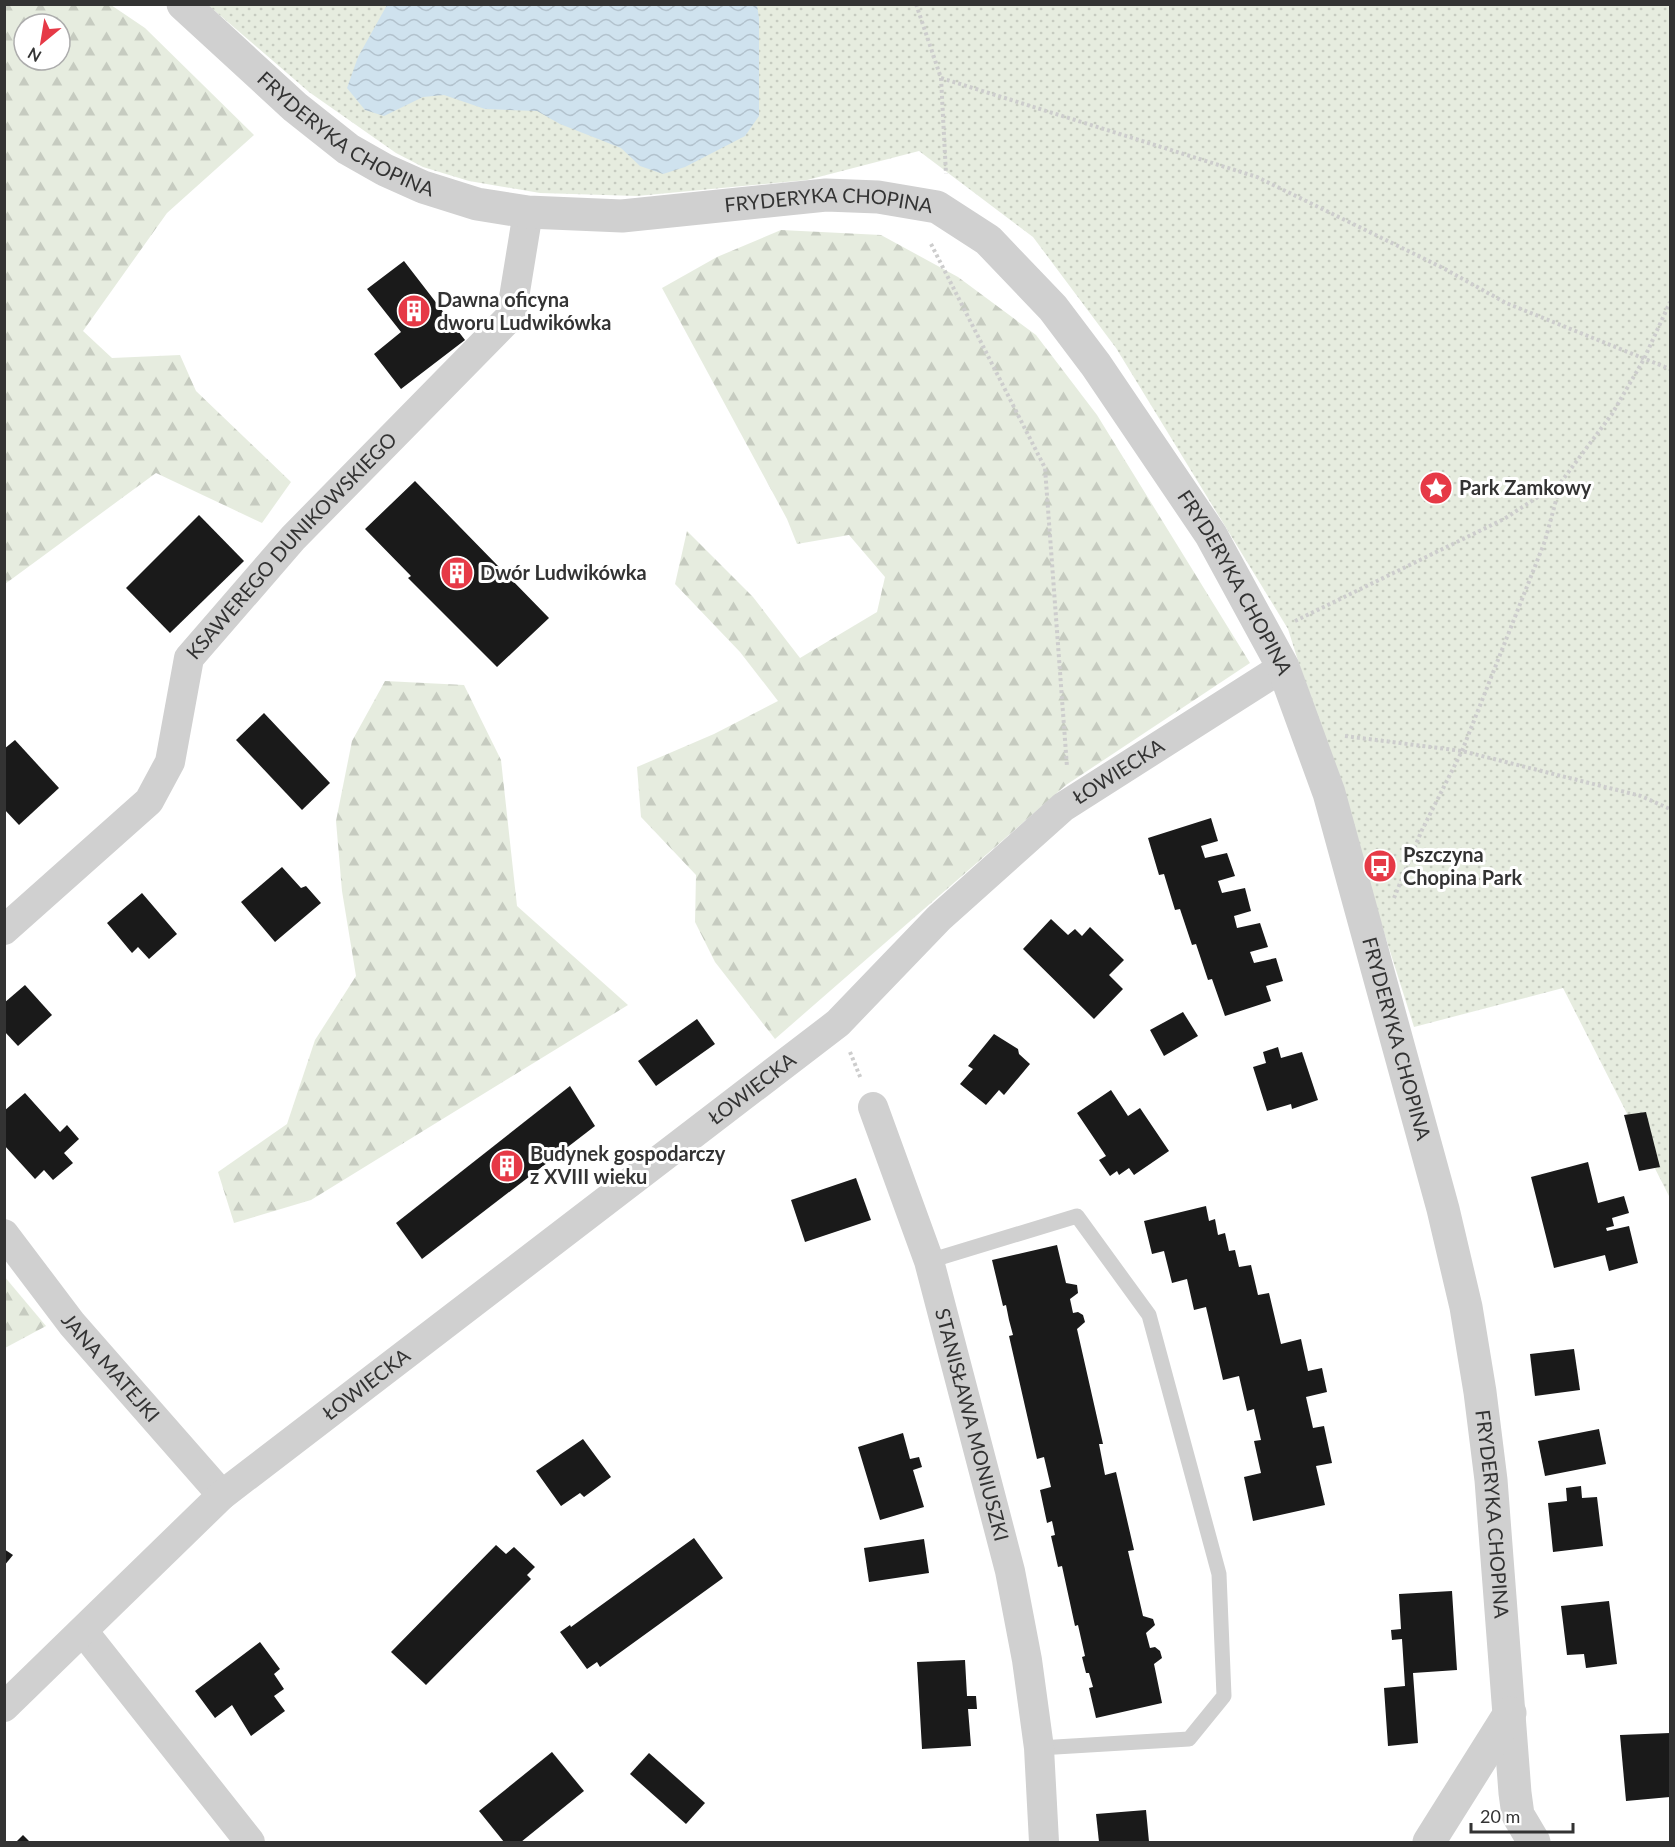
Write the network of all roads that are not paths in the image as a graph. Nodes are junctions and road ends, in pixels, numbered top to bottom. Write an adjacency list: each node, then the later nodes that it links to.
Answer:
1 (183, 4): 2 (street, FRYDERYKA CHOPINA)
2 (528, 212): 3 (street, FRYDERYKA CHOPINA); 4 (street, KSAWEREGO DUNIKOWSKIEGO)
3 (1283, 668): 8 (street, ŁOWIECKA); 11 (street, FRYDERYKA CHOPINA)
4 (4, 930)
5 (873, 1107): 7 (street, STANISŁAWA MONIUSZKI)
6 (4, 1234): 8 (street, JANA MATEJKI)
7 (929, 1261): 12 (street, STANISŁAWA MONIUSZKI); 12 (lane)
8 (222, 1495): 9 (street, ŁOWIECKA)
9 (83, 1630): 10 (street, ŁOWIECKA); 13 (street)
10 (4, 1707)
11 (1510, 1713): 15 (street); 16 (street, FRYDERYKA CHOPINA)
12 (1039, 1748): 14 (street, STANISŁAWA MONIUSZKI)
13 (250, 1842)
14 (1044, 1842)
15 (1429, 1842)
16 (1534, 1842)

